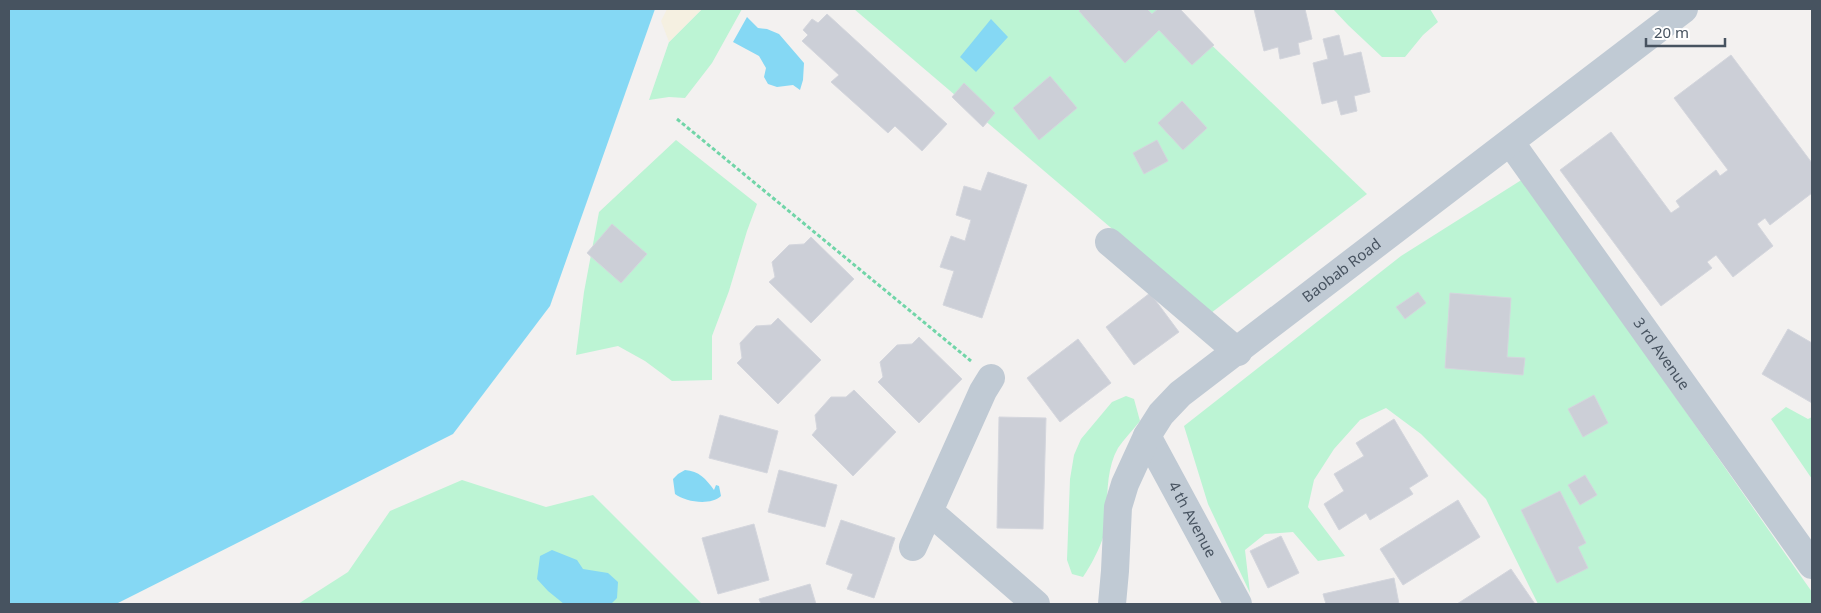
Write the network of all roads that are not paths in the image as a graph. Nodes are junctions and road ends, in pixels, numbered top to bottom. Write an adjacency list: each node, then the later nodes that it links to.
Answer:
1 (1684, 9): 2 (street, Baobab Road)
2 (1511, 143): 4 (street, Baobab Road); 9 (street, 3 rd Avenue)
3 (1109, 242): 4 (street)
4 (1238, 352): 6 (street, Baobab Road)
5 (991, 378): 7 (street)
6 (1147, 436): 11 (street, Baobab Road); 12 (street, 4 th Avenue)
7 (930, 512): 8 (street); 10 (street)
8 (913, 547)
9 (1812, 565)
10 (1036, 604)
11 (1112, 604)
12 (1238, 604)

